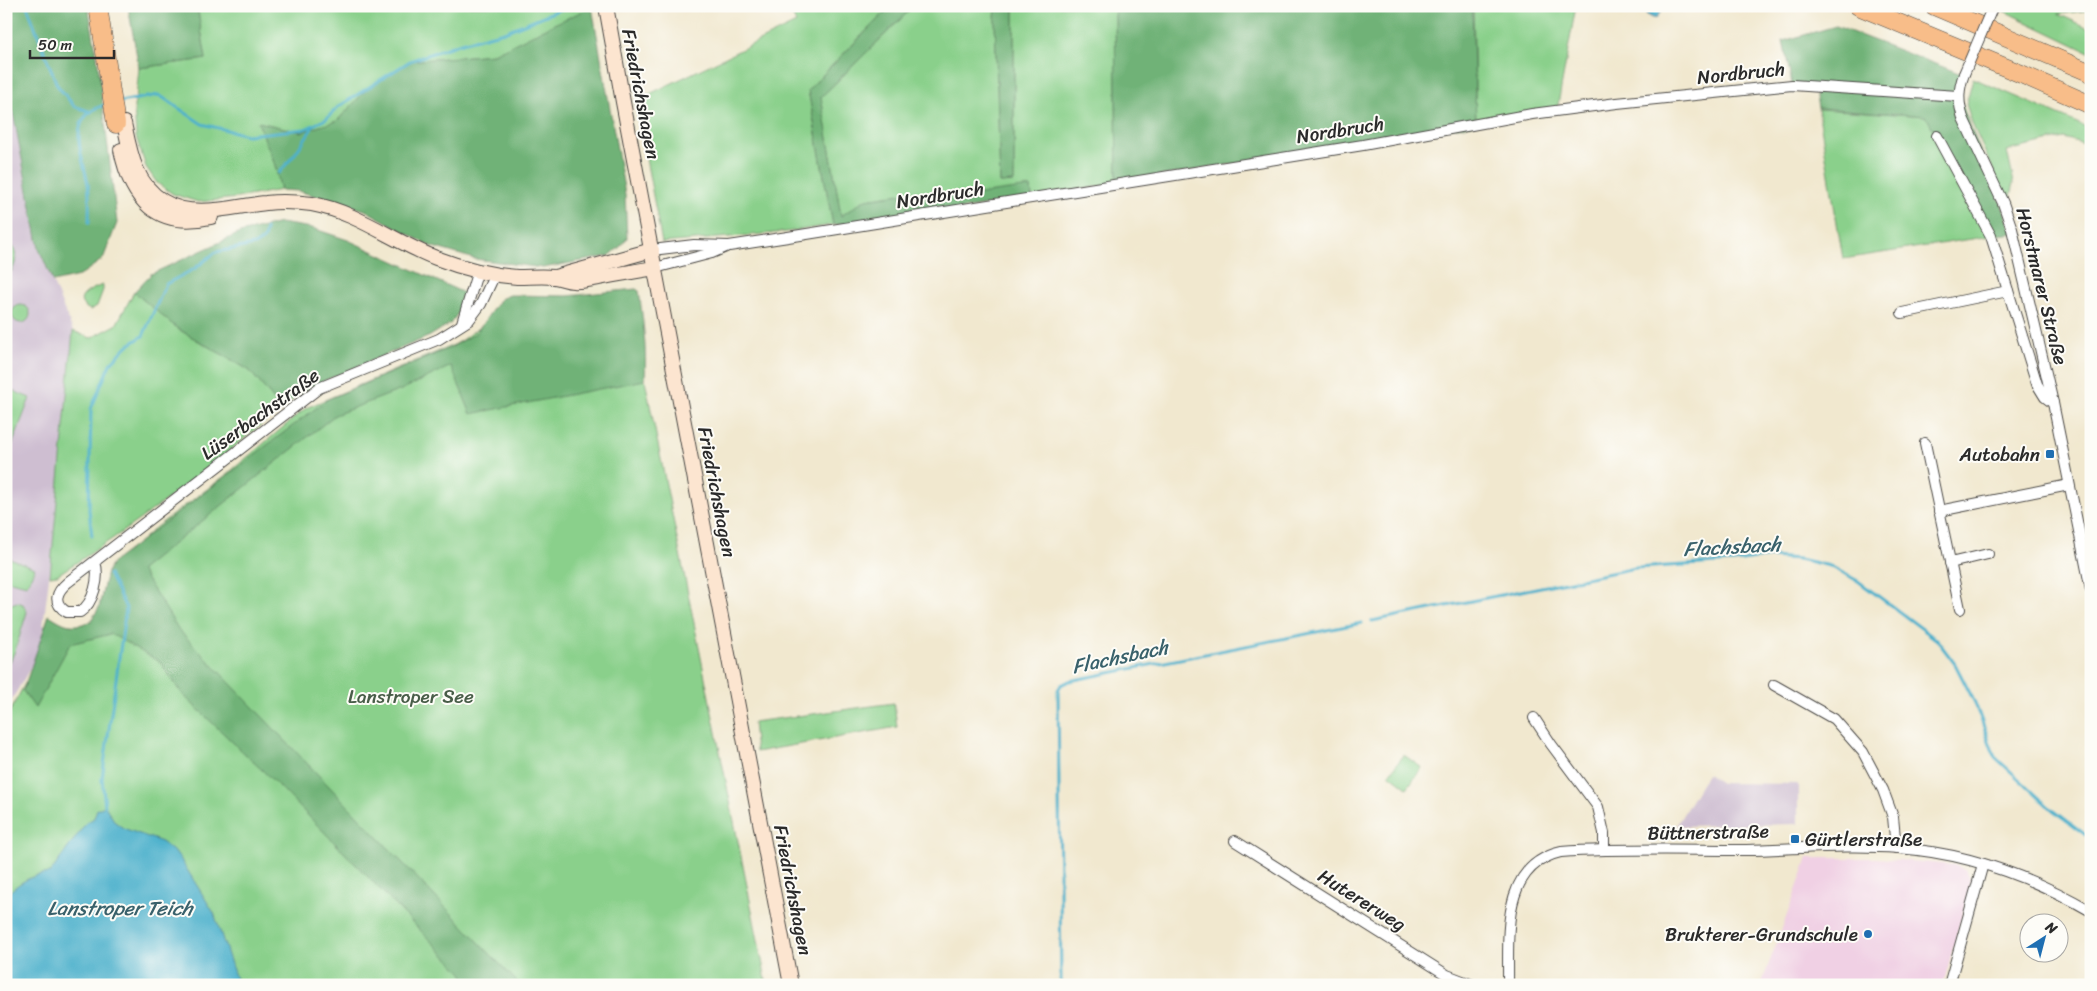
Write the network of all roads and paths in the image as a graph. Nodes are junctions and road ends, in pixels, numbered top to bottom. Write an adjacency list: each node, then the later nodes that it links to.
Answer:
1 (98, 6): 8 (highway)
2 (104, 6): 8 (highway)
3 (606, 6): 14 (main road, Friedrichshagen)
4 (1858, 6): 10 (highway)
5 (1934, 6): 7 (highway)
6 (1994, 6): 9 (street, bridge)
7 (2091, 74)
8 (113, 77): 11 (highway)
9 (1958, 96): 13 (street, Nordbruch); 22 (street, Horstmarer Straße)
10 (2091, 105)
11 (120, 123): 16 (main road)
12 (1937, 136): 19 (street, Horstmarer Straße)
13 (730, 246): 14 (street, Nordbruch); 15 (street, Nordbruch)
14 (652, 250): 15 (main road, Friedrichshagen); 18 (main road)
15 (655, 268): 18 (main road); 38 (main road, Friedrichshagen)
16 (478, 270): 17 (main road); 21 (street)
17 (495, 274): 18 (main road); 21 (street, Lüserbachstraße)
18 (554, 277)
19 (2008, 291): 20 (street, Horstmarer Straße); 22 (street, Horstmarer Straße)
20 (1902, 313)
21 (462, 323): 27 (street, Lüserbachstraße)
22 (2054, 403): 24 (street, Horstmarer Straße)
23 (1925, 443): 25 (street)
24 (2069, 485): 25 (street); 29 (street, Horstmarer Straße)
25 (1939, 511): 28 (street)
26 (1988, 554): 28 (street)
27 (94, 562): 27 (street, Lüserbachstraße)
28 (1950, 563): 30 (street)
29 (2091, 590)
30 (1960, 609)
31 (1774, 685): 34 (street)
32 (1534, 718): 35 (street)
33 (1236, 841): 39 (street, Hutererweg)
34 (1896, 848): 35 (street, Büttnerstraße); 36 (street, Büttnerstraße)
35 (1604, 850): 40 (street, Büttnerstraße)
36 (1982, 864): 37 (street, Büttnerstraße); 41 (street)
37 (2091, 911)
38 (791, 985)
39 (1473, 985)
40 (1508, 985)
41 (1949, 985)

